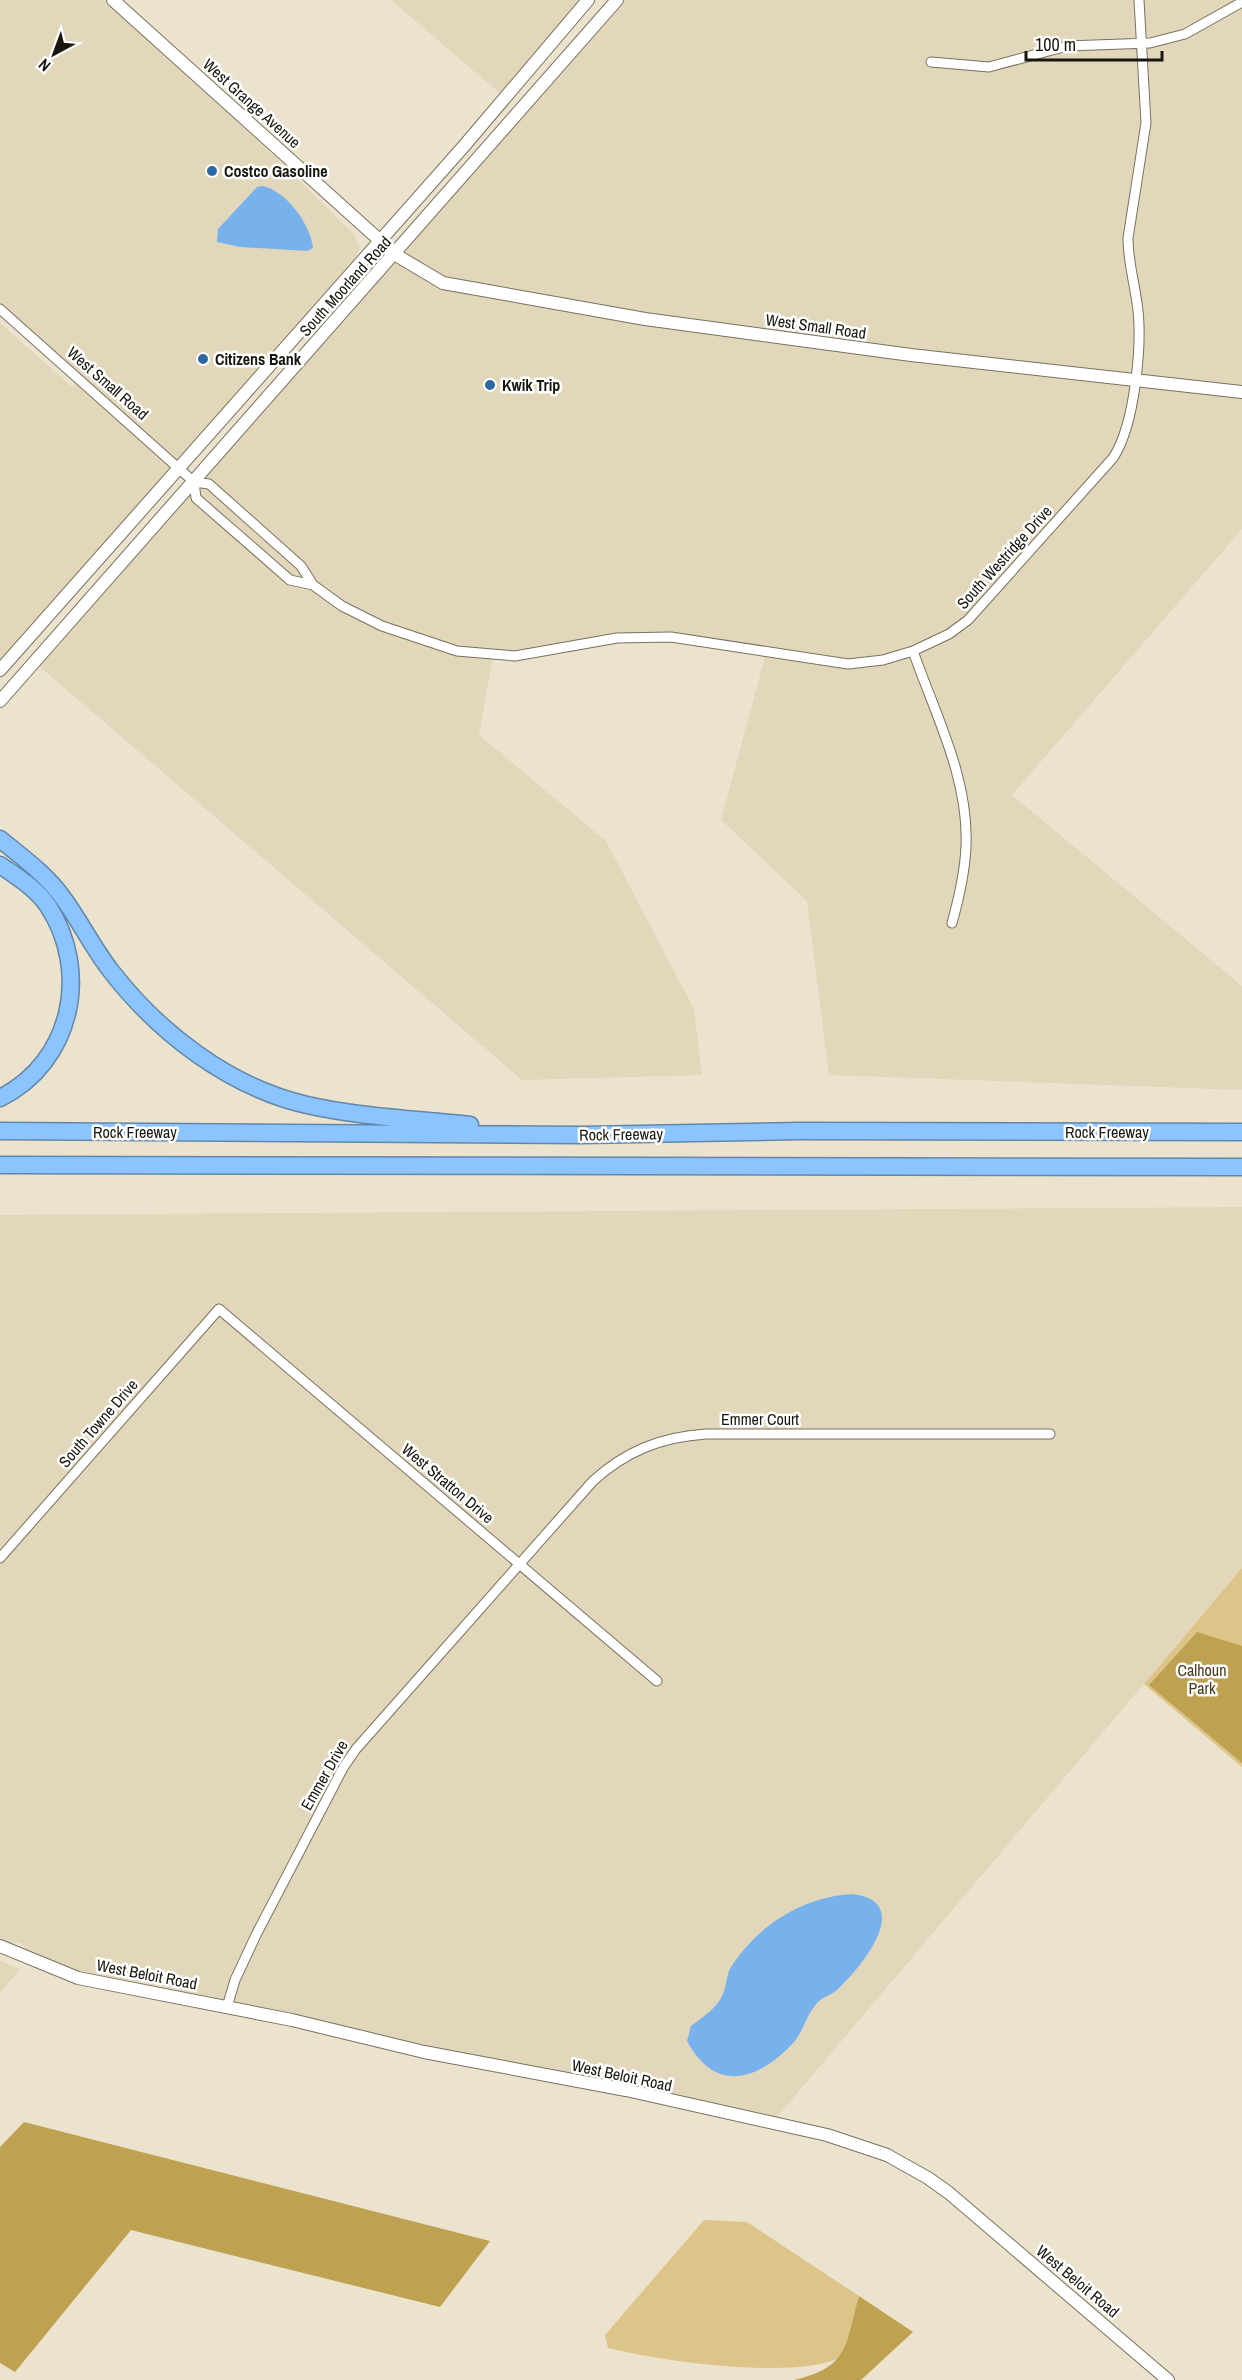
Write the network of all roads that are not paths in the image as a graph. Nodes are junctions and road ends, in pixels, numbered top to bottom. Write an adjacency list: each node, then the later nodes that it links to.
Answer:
1 (113, 0): 8 (main road, West Grange Avenue)
2 (588, 0): 8 (main road, South Moorland Road)
3 (617, 0): 9 (main road, South Moorland Road)
4 (1139, 0): 6 (street, South Westridge Drive)
5 (1242, 2): 6 (street)
6 (1141, 43): 7 (street); 11 (street, South Westridge Drive)
7 (931, 62)
8 (379, 240): 9 (main road, West Grange Avenue); 13 (main road, South Moorland Road)
9 (396, 255): 11 (main road, West Small Road); 14 (main road, South Moorland Road)
10 (0, 309): 13 (street, West Small Road)
11 (1135, 380): 12 (main road, West Small Road); 16 (street, South Westridge Drive)
12 (1242, 392)
13 (178, 467): 14 (street, West Small Road); 17 (main road, South Moorland Road)
14 (194, 482): 15 (street, South Westridge Drive); 15 (street, South Westridge Drive); 18 (main road, South Moorland Road)
15 (313, 585): 16 (street, South Westridge Drive)
16 (913, 651): 21 (street)
17 (0, 670)
18 (0, 701)
19 (0, 839): 25 (highway)
20 (0, 865): 22 (highway)
21 (952, 923)
22 (0, 1098)
23 (0, 1131): 25 (highway, Rock Freeway)
24 (1242, 1132): 25 (highway, Rock Freeway)
25 (582, 1135)
26 (0, 1165): 27 (highway, Rock Freeway)
27 (138, 1165): 28 (highway, Rock Freeway); 29 (highway)
28 (1242, 1167)
29 (0, 1176)
30 (219, 1309): 32 (street, South Towne Drive); 33 (street, West Stratton Drive)
31 (1050, 1434): 33 (street, Emmer Court)
32 (0, 1558)
33 (519, 1564): 34 (street, West Stratton Drive); 36 (street, Emmer Drive)
34 (657, 1681)
35 (0, 1946): 36 (main road, West Beloit Road)
36 (227, 2007): 37 (main road, West Beloit Road)
37 (1168, 2380)

